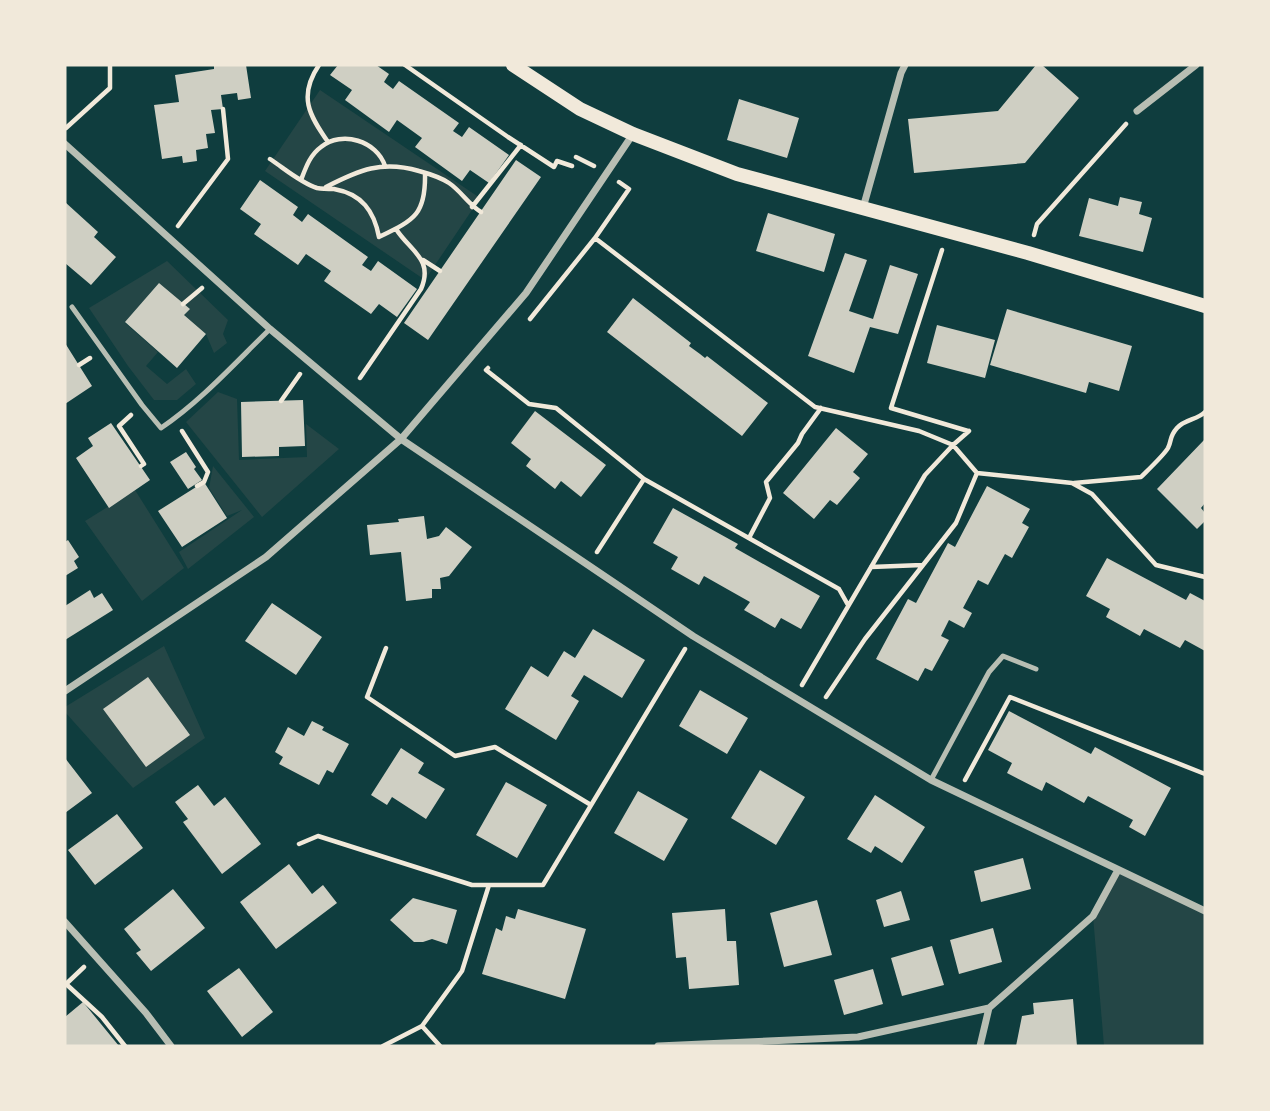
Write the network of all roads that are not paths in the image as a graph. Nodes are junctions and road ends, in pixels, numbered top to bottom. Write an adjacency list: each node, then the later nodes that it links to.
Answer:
1 (513, 65): 5 (main road)
2 (905, 65): 7 (street)
3 (1196, 65): 4 (street)
4 (1137, 111)
5 (633, 134): 7 (main road); 11 (street)
6 (65, 144): 10 (street)
7 (863, 209): 8 (main road)
8 (1205, 306)
9 (72, 307): 10 (lane)
10 (270, 330): 11 (street)
11 (401, 439): 13 (street); 14 (street)
12 (1037, 669): 14 (lane)
13 (65, 691)
14 (931, 780): 15 (street)
15 (1118, 870): 16 (street); 18 (street)
16 (1205, 911)
17 (65, 922): 19 (street)
18 (989, 1008): 20 (street); 21 (street)
19 (171, 1046)
20 (658, 1046)
21 (980, 1046)

